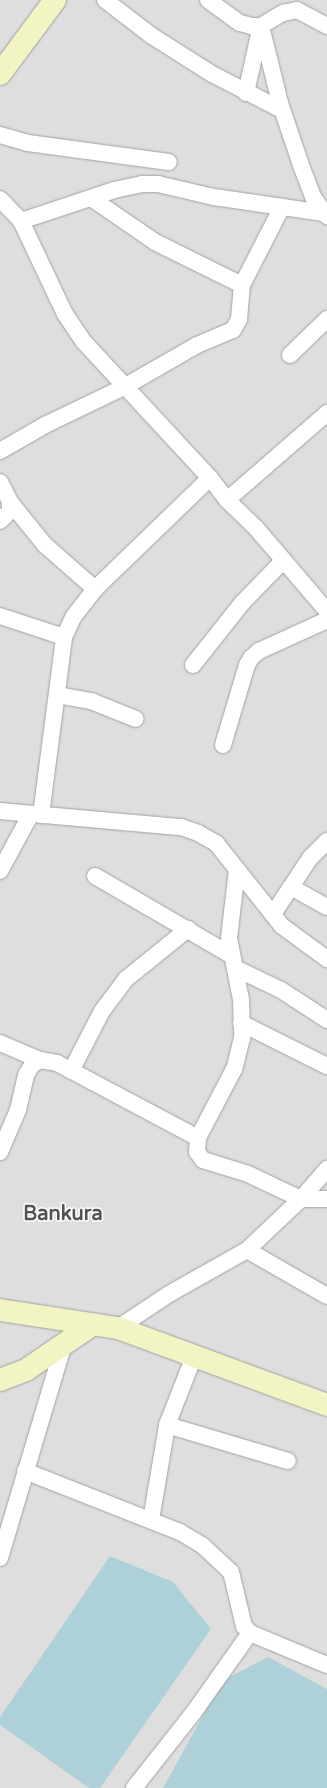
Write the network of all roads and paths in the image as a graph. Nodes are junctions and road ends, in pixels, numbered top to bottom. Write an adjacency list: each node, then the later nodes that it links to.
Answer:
1 (55, 0): 6 (street)
2 (104, 0): 7 (street)
3 (208, 0): 4 (street)
4 (261, 26): 5 (street); 7 (street); 8 (street)
5 (327, 26)
6 (2, 67)
7 (246, 93): 8 (street)
8 (282, 110): 14 (street)
9 (0, 135): 10 (street)
10 (169, 162)
11 (91, 198): 13 (street); 15 (street); 16 (street)
12 (0, 199): 15 (street)
13 (282, 207): 14 (street); 16 (street)
14 (326, 214)
15 (21, 221): 19 (street)
16 (242, 285): 19 (street)
17 (327, 319): 18 (street)
18 (290, 355)
19 (124, 387): 21 (street); 22 (street)
20 (327, 413): 24 (street)
21 (0, 451)
22 (210, 478): 24 (street); 28 (street)
23 (0, 482): 25 (street)
24 (227, 500): 27 (street)
25 (10, 502): 26 (street); 28 (street)
26 (0, 521)
27 (283, 560): 29 (street); 33 (street)
28 (95, 589): 32 (street)
29 (327, 611)
30 (0, 616): 32 (street)
31 (327, 620): 36 (street)
32 (64, 637): 34 (street)
33 (193, 665)
34 (57, 694): 35 (street); 38 (street)
35 (136, 719)
36 (223, 745)
37 (0, 811): 38 (street)
38 (36, 814): 40 (street); 41 (street)
39 (327, 841): 43 (street)
40 (237, 870): 45 (street); 48 (street)
41 (0, 871)
42 (96, 876): 46 (street)
43 (291, 887): 44 (street); 45 (street)
44 (327, 907)
45 (272, 914): 47 (street)
46 (188, 929): 48 (street); 54 (street)
47 (327, 959)
48 (233, 962): 49 (street); 50 (street)
49 (327, 1020)
50 (241, 1024): 53 (street); 55 (street)
51 (0, 1043): 52 (street)
52 (40, 1060): 54 (street); 56 (street)
53 (327, 1066)
54 (71, 1071): 55 (street)
55 (198, 1138): 58 (street)
56 (0, 1152)
57 (327, 1170): 58 (street)
58 (300, 1199): 59 (street); 60 (street)
59 (327, 1199)
60 (246, 1250): 61 (street); 64 (street)
61 (327, 1296)
62 (0, 1310): 63 (street)
63 (92, 1325): 64 (street); 65 (street)
64 (118, 1328): 66 (street)
65 (62, 1346): 67 (street); 71 (street)
66 (195, 1354): 68 (street); 69 (street)
67 (0, 1380)
68 (327, 1405)
69 (167, 1425): 70 (street); 72 (street)
70 (288, 1461)
71 (25, 1471): 72 (street); 73 (street)
72 (151, 1520): 74 (street)
73 (0, 1558)
74 (250, 1633): 75 (street); 76 (street)
75 (327, 1665)
76 (134, 1788)

